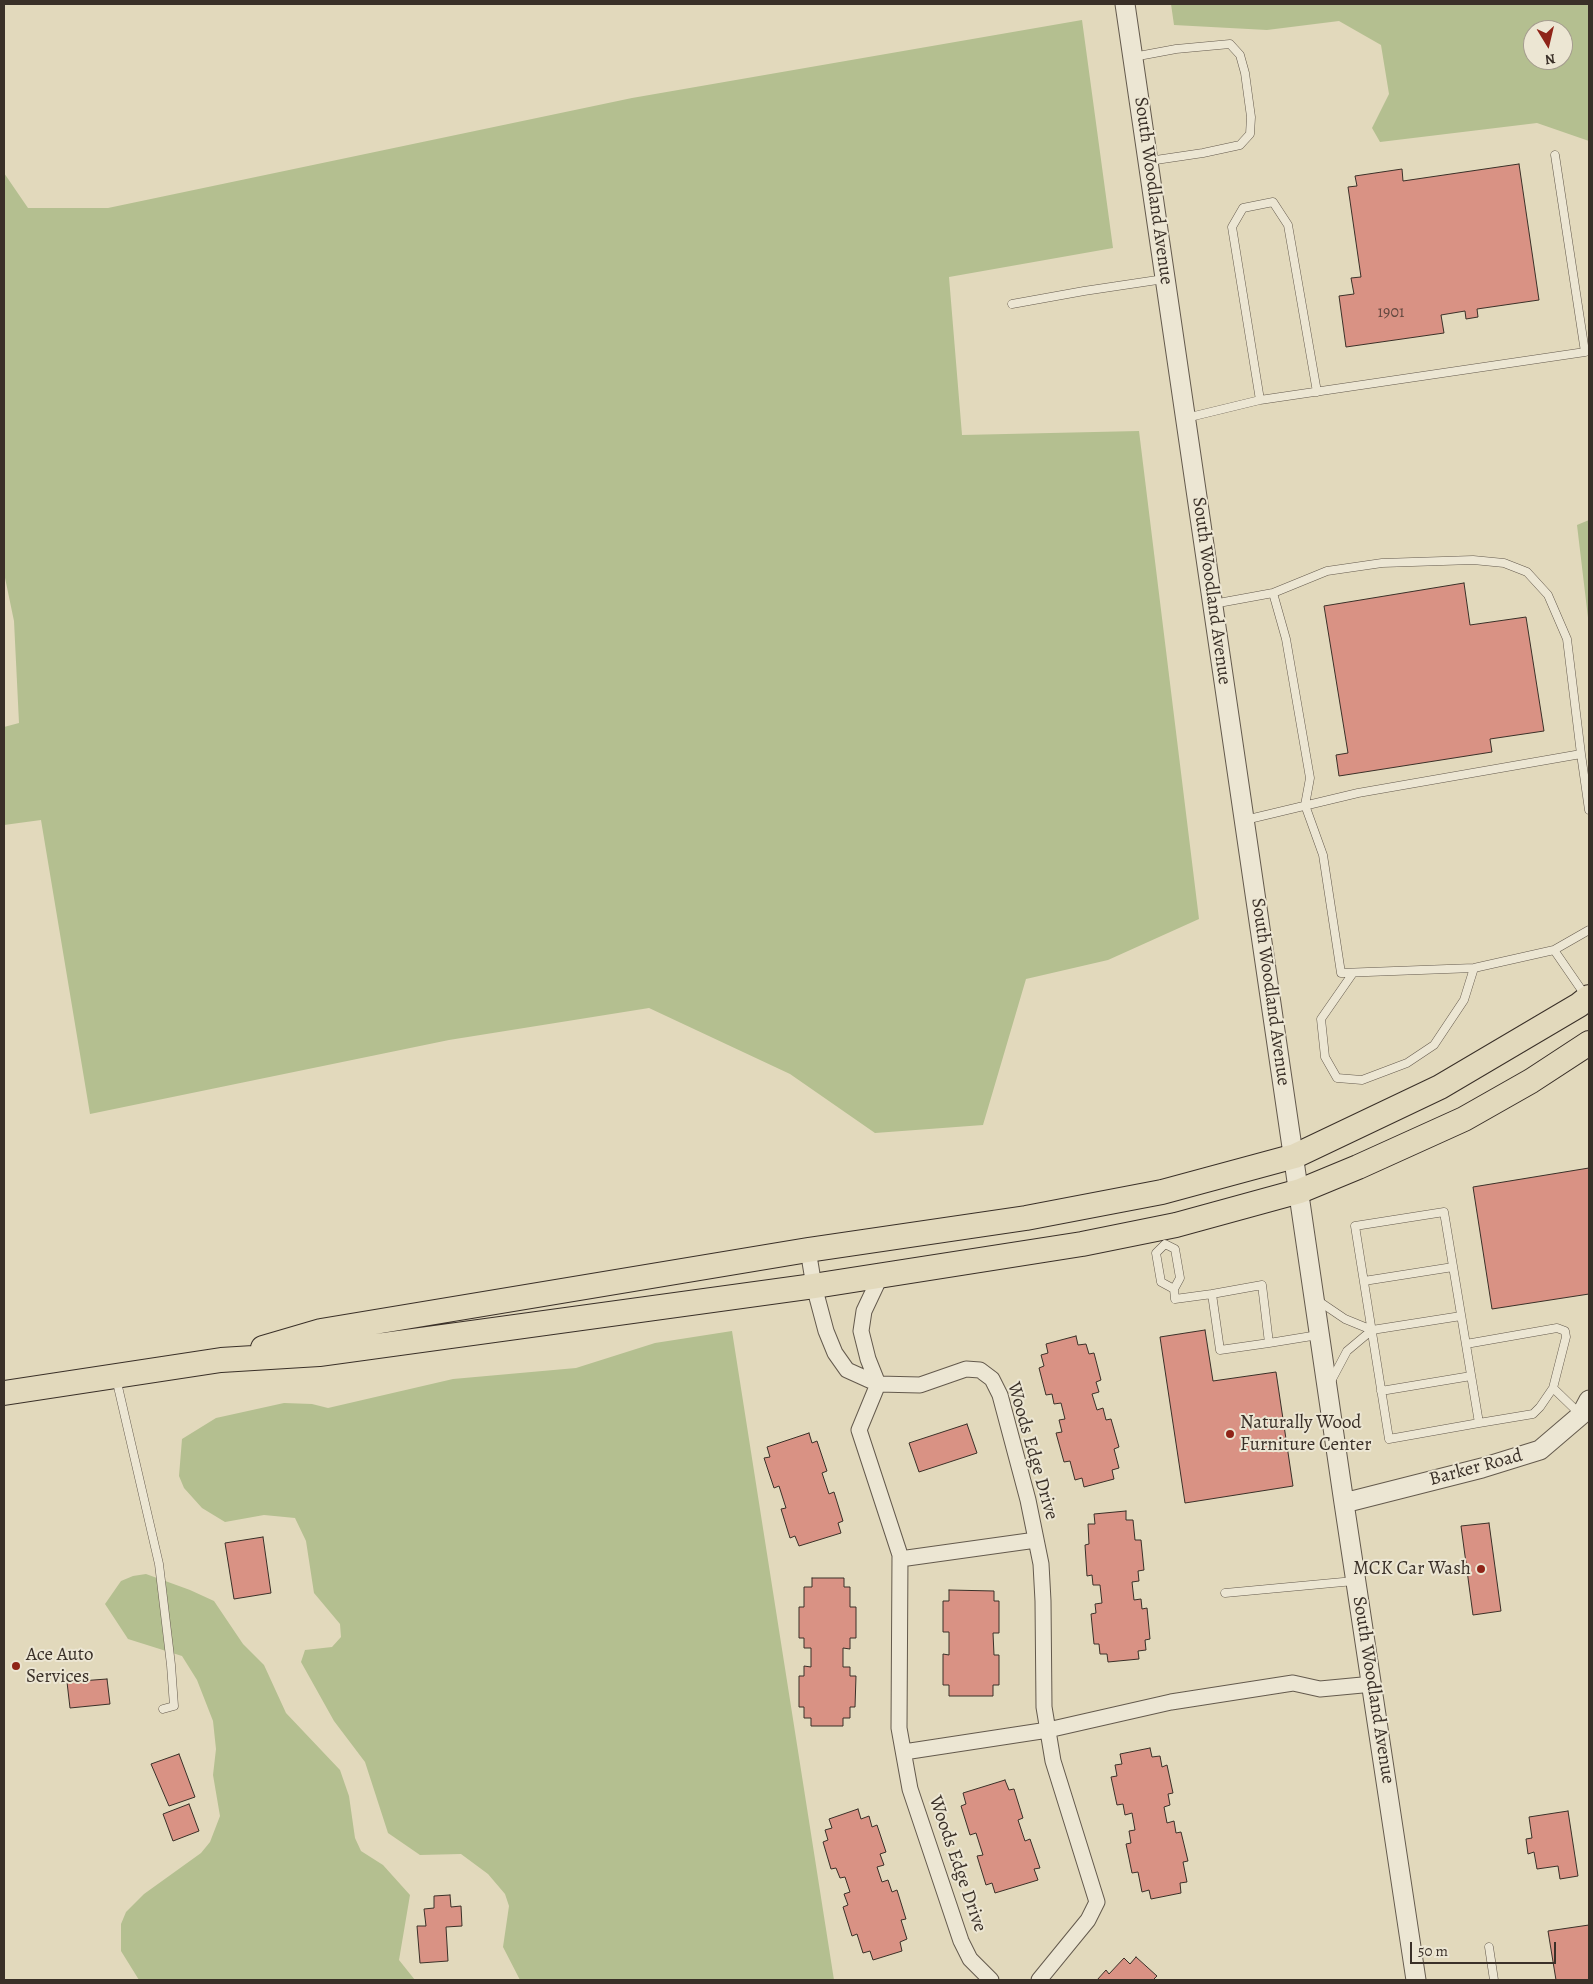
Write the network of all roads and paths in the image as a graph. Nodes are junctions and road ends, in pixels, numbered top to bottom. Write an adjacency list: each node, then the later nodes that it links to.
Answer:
1 (1125, 4): 2 (street, South Woodland Avenue)
2 (1133, 57): 4 (street, South Woodland Avenue); 4 (lane)
3 (1555, 155): 7 (lane)
4 (1149, 160): 5 (street, South Woodland Avenue)
5 (1166, 279): 6 (lane); 9 (street, South Woodland Avenue)
6 (1012, 304)
7 (1317, 392): 8 (lane); 8 (lane)
8 (1260, 400): 9 (lane)
9 (1186, 418): 11 (street, South Woodland Avenue)
10 (1273, 593): 11 (lane); 12 (lane); 13 (lane)
11 (1213, 604): 15 (street, South Woodland Avenue)
12 (1580, 754): 13 (lane); 14 (lane)
13 (1305, 805): 15 (lane); 19 (lane)
14 (1589, 810)
15 (1245, 820): 22 (street, South Woodland Avenue)
16 (1589, 930): 17 (lane)
17 (1554, 950): 18 (lane); 20 (lane)
18 (1474, 968): 19 (lane); 19 (lane)
19 (1353, 973)
20 (1588, 998): 22 (main road)
21 (1589, 1043): 23 (main road)
22 (1294, 1156): 23 (street, South Woodland Avenue); 25 (main road)
23 (1300, 1191): 24 (main road); 32 (street, South Woodland Avenue)
24 (1162, 1236): 27 (main road); 30 (lane); 30 (lane)
25 (808, 1250): 29 (street); 38 (main road)
26 (1454, 1267): 28 (lane); 28 (lane); 33 (lane)
27 (881, 1275): 29 (main road); 41 (street)
28 (1364, 1281): 34 (lane)
29 (814, 1286): 38 (main road); 41 (street)
30 (1174, 1288): 31 (lane)
31 (1212, 1294): 36 (lane); 36 (lane)
32 (1315, 1299): 34 (lane); 35 (street, South Woodland Avenue)
33 (1462, 1316): 34 (lane); 37 (lane)
34 (1372, 1330): 42 (lane); 44 (lane)
35 (1320, 1335): 36 (lane); 42 (street, South Woodland Avenue)
36 (1270, 1343)
37 (1466, 1344): 40 (lane); 43 (lane)
38 (221, 1360): 39 (main road)
39 (116, 1376): 45 (main road); 54 (lane)
40 (1471, 1376): 44 (lane); 47 (lane)
41 (878, 1384): 49 (street, Woods Edge Drive); 50 (street, Woods Edge Drive)
42 (1328, 1386): 48 (street, South Woodland Avenue)
43 (1553, 1388): 46 (lane); 47 (lane)
44 (1382, 1392): 47 (lane)
45 (4, 1394)
46 (1585, 1408): 48 (street, Barker Road)
47 (1478, 1423)
48 (1344, 1503): 51 (street, South Woodland Avenue)
49 (1036, 1540): 50 (street); 55 (street, Woods Edge Drive)
50 (900, 1559): 56 (street, Woods Edge Drive)
51 (1356, 1580): 52 (lane); 53 (street, South Woodland Avenue)
52 (1225, 1593)
53 (1373, 1684): 55 (street); 60 (street, South Woodland Avenue)
54 (163, 1709)
55 (1048, 1730): 56 (street); 59 (street, Woods Edge Drive)
56 (904, 1752): 58 (street, Woods Edge Drive)
57 (1489, 1947): 61 (lane)
58 (991, 1980)
59 (1039, 1980)
60 (1416, 1980)
61 (1494, 1980)

